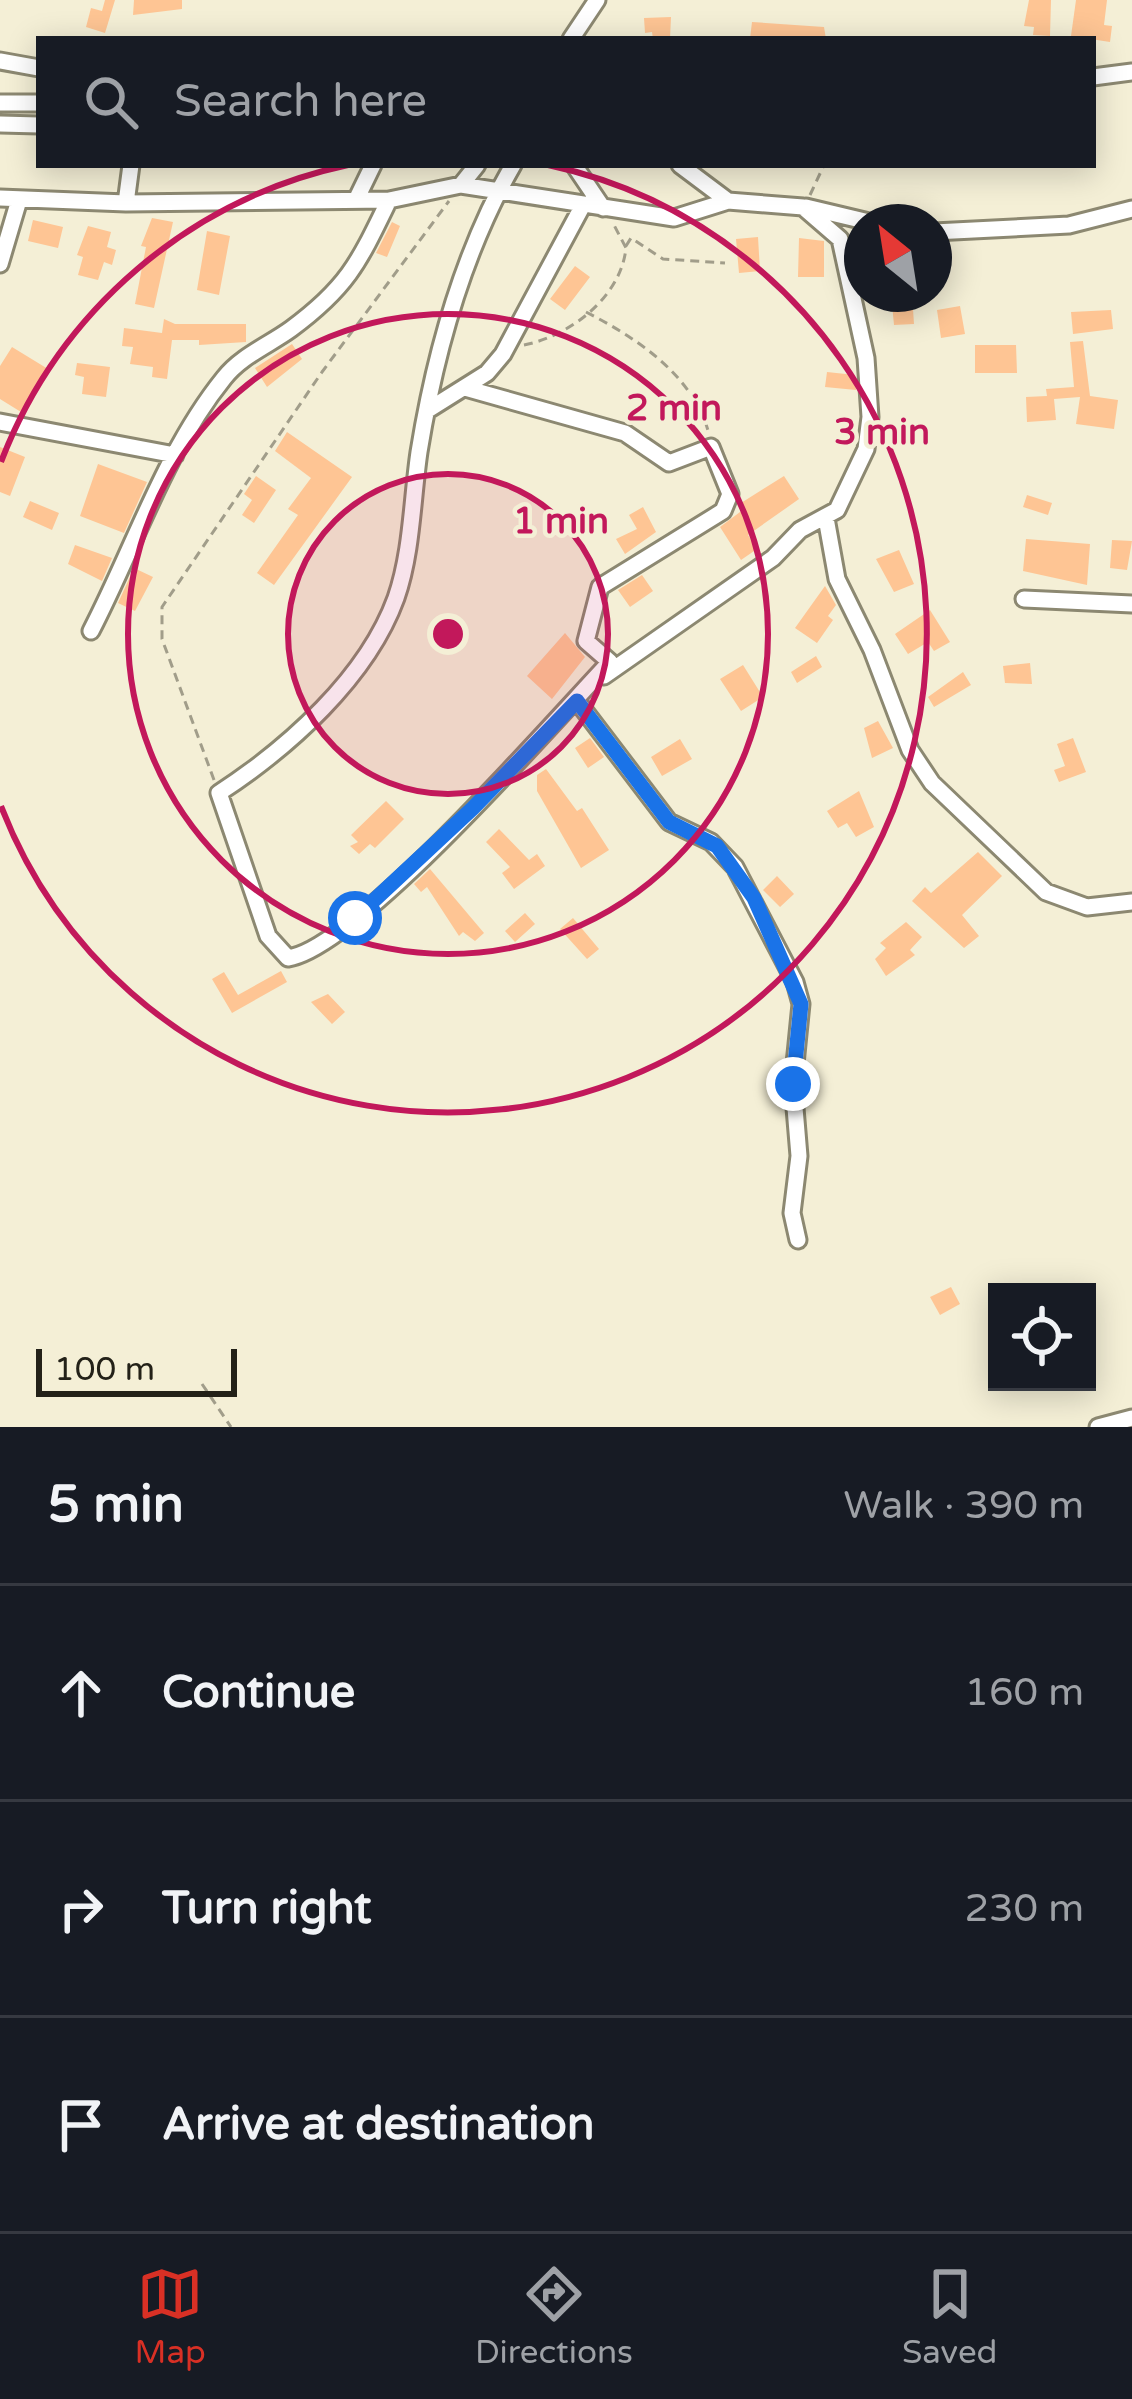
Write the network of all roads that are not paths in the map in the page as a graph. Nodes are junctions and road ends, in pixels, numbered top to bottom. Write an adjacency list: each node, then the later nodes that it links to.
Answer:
1 (597, 0): 2 (street)
2 (575, 36)
3 (0, 61): 4 (street)
4 (36, 67)
5 (1132, 72): 6 (street)
6 (1096, 77)
7 (0, 103): 8 (street)
8 (36, 103)
9 (0, 124): 10 (street)
10 (36, 125)
11 (131, 168): 24 (street)
12 (372, 168): 21 (street)
13 (475, 168): 17 (street)
14 (511, 168): 18 (street)
15 (576, 168): 27 (street)
16 (684, 168): 23 (street)
17 (461, 185): 18 (street); 22 (street)
18 (496, 193): 25 (street); 33 (street)
19 (0, 198): 20 (street)
20 (19, 200): 24 (street); 31 (street)
21 (356, 200): 22 (street); 24 (street)
22 (389, 200): 35 (street)
23 (728, 201): 26 (street); 27 (street)
24 (127, 203)
25 (583, 206): 27 (street); 32 (street)
26 (802, 207): 29 (street); 36 (street)
27 (603, 208)
28 (1132, 208): 30 (street)
29 (844, 214)
30 (952, 231)
31 (0, 264)
32 (465, 388): 33 (street); 40 (street)
33 (428, 410): 40 (street)
34 (0, 422): 35 (street)
35 (175, 455): 39 (street)
36 (826, 518): 40 (street); 41 (street)
37 (1024, 599): 38 (street)
38 (1132, 604)
39 (91, 632)
40 (579, 696): 42 (street)
41 (1132, 902)
42 (798, 1240)
43 (1132, 1418): 44 (street)
44 (1098, 1427)

